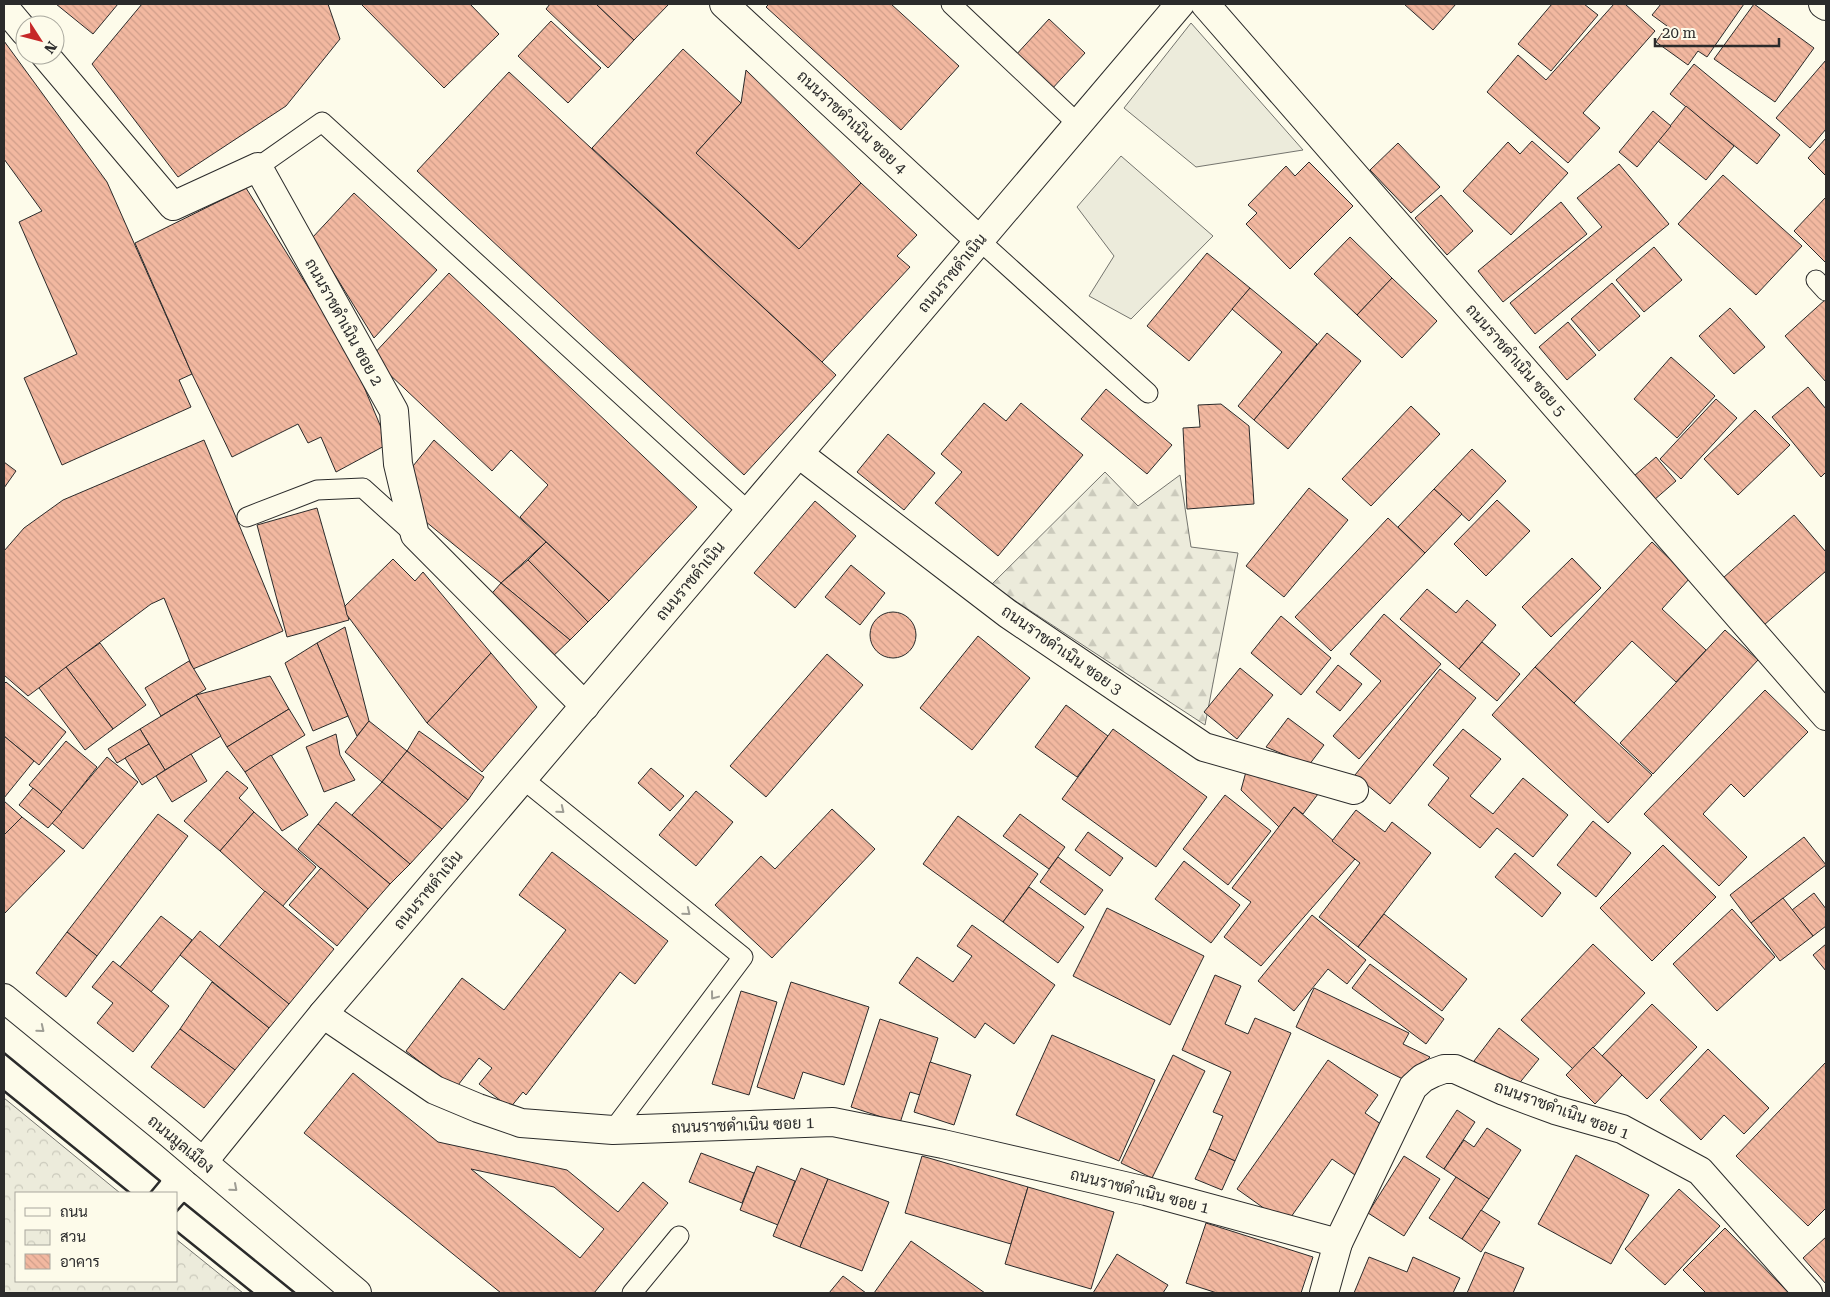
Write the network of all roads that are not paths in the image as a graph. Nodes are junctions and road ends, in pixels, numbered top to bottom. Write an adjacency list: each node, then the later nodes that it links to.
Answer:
1 (724, 4): 12 (street, ถนนราชดำเนิน ซอย 4)
2 (951, 4): 10 (lane)
3 (1180, 4): 10 (street, ถนนราชดำเนิน)
4 (1205, 4): 19 (street, ถนนราชดำเนิน ซอย 5)
5 (1823, 4): 6 (street)
6 (1826, 6)
7 (4, 7): 8 (street)
8 (15, 20)
9 (54, 65): 11 (street)
10 (1078, 124): 12 (street, ถนนราชดำเนิน)
11 (258, 167): 15 (lane); 17 (street, ถนนราชดำเนิน ซอย 2)
12 (979, 240): 13 (lane); 14 (street, ถนนราชดำเนิน)
13 (1148, 393)
14 (799, 454): 15 (street, ถนนราชดำเนิน); 21 (street, ถนนราชดำเนิน ซอย 3)
15 (749, 512): 18 (street, ถนนราชดำเนิน)
16 (247, 517): 17 (lane)
17 (416, 535): 18 (street)
18 (586, 706): 20 (street, ถนนราชดำเนิน)
19 (1826, 716)
20 (523, 779): 23 (street, ถนนราชดำเนิน); 24 (lane, one-way to 24)
21 (1354, 790)
22 (4, 998): 25 (street, ถนนมูลเมือง, one-way to 25)
23 (323, 1014): 24 (street, ถนนราชดำเนิน ซอย 1); 25 (street, ถนนราชดำเนิน)
24 (613, 1130): 27 (street, ถนนราชดำเนิน ซอย 1)
25 (203, 1162): 28 (street, ถนนมูลเมือง, one-way to 28)
26 (680, 1236): 29 (lane)
27 (1338, 1243): 30 (street); 31 (street, ถนนราชดำเนิน ซอย 1)
28 (357, 1293)
29 (632, 1293)
30 (1324, 1293)
31 (1808, 1293)

